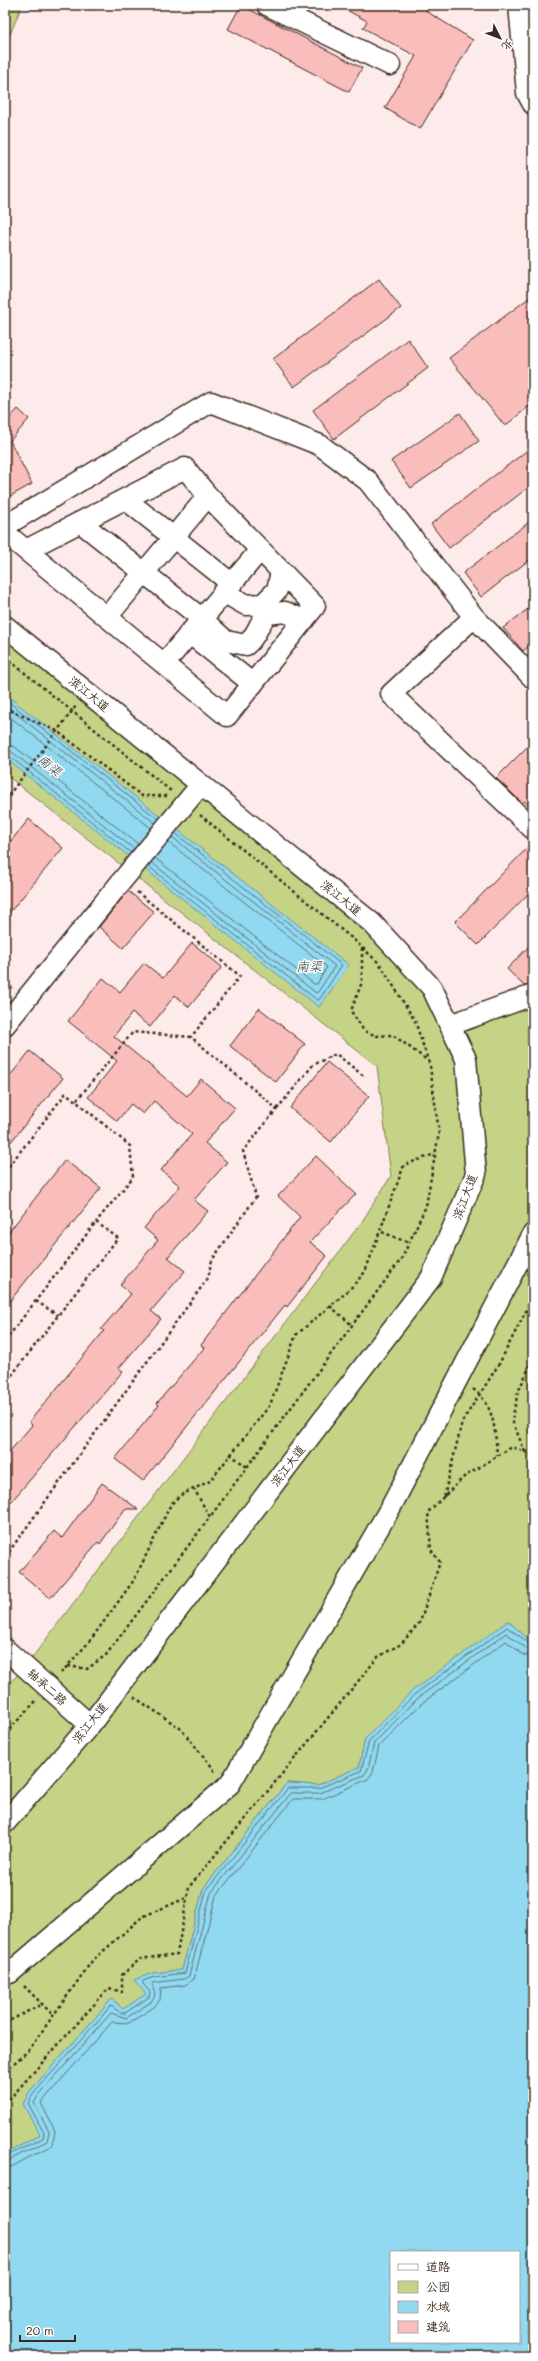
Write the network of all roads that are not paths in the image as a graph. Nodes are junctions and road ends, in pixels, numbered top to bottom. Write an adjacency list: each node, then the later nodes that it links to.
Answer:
1 (267, 5): 3 (street)
2 (519, 5): 4 (street)
3 (390, 65)
4 (533, 104)
5 (208, 496): 6 (street); 10 (street); 12 (street)
6 (125, 499): 7 (street); 10 (street)
7 (80, 522): 11 (street); 14 (street)
8 (5, 526): 17 (street)
9 (5, 533): 11 (street)
10 (174, 537): 14 (street); 15 (street)
11 (26, 550): 16 (street)
12 (260, 550): 13 (street); 15 (street)
13 (281, 571): 15 (street); 18 (street)
14 (145, 573): 16 (street); 20 (street)
15 (227, 587): 20 (street)
16 (108, 617): 21 (street)
17 (474, 617): 22 (street); 25 (street)
18 (304, 620): 20 (street); 23 (street)
19 (5, 626): 24 (street, 滨江大道)
20 (195, 626): 21 (street); 23 (street)
21 (164, 664): 23 (street)
22 (533, 678)
23 (252, 684)
24 (192, 796): 27 (street, bridge); 28 (street, 滨江大道)
25 (533, 829)
26 (533, 995): 28 (street)
27 (5, 1025)
28 (450, 1025): 31 (street, 滨江大道)
29 (533, 1234): 33 (street)
30 (5, 1649): 31 (street, 轴承二路)
31 (90, 1725): 32 (street, 滨江大道)
32 (5, 1823)
33 (7, 1972)

